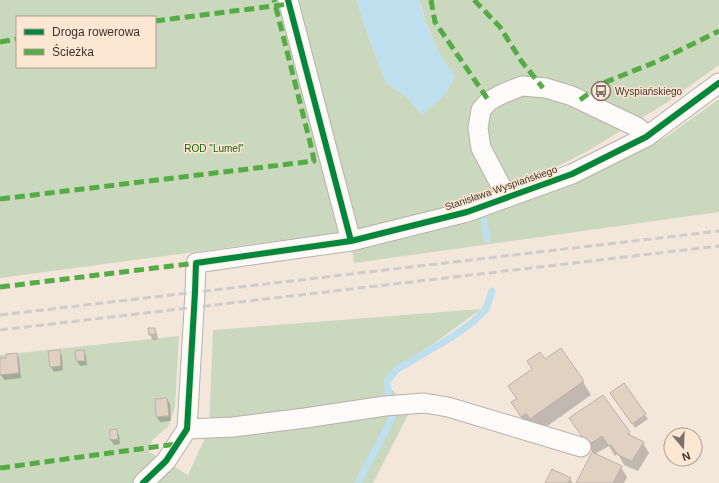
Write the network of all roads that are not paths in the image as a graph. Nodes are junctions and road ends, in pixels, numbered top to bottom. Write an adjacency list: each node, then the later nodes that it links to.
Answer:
1 (288, 0): 5 (street)
2 (719, 83): 3 (street, Stanisława Wyspiańskiego)
3 (648, 136): 4 (street, Stanisława Wyspiańskiego); 4 (street)
4 (507, 197): 5 (street, Stanisława Wyspiańskiego)
5 (351, 241): 6 (street, Stanisława Wyspiańskiego)
6 (187, 429): 7 (street); 8 (street)
7 (581, 447)
8 (143, 483)

